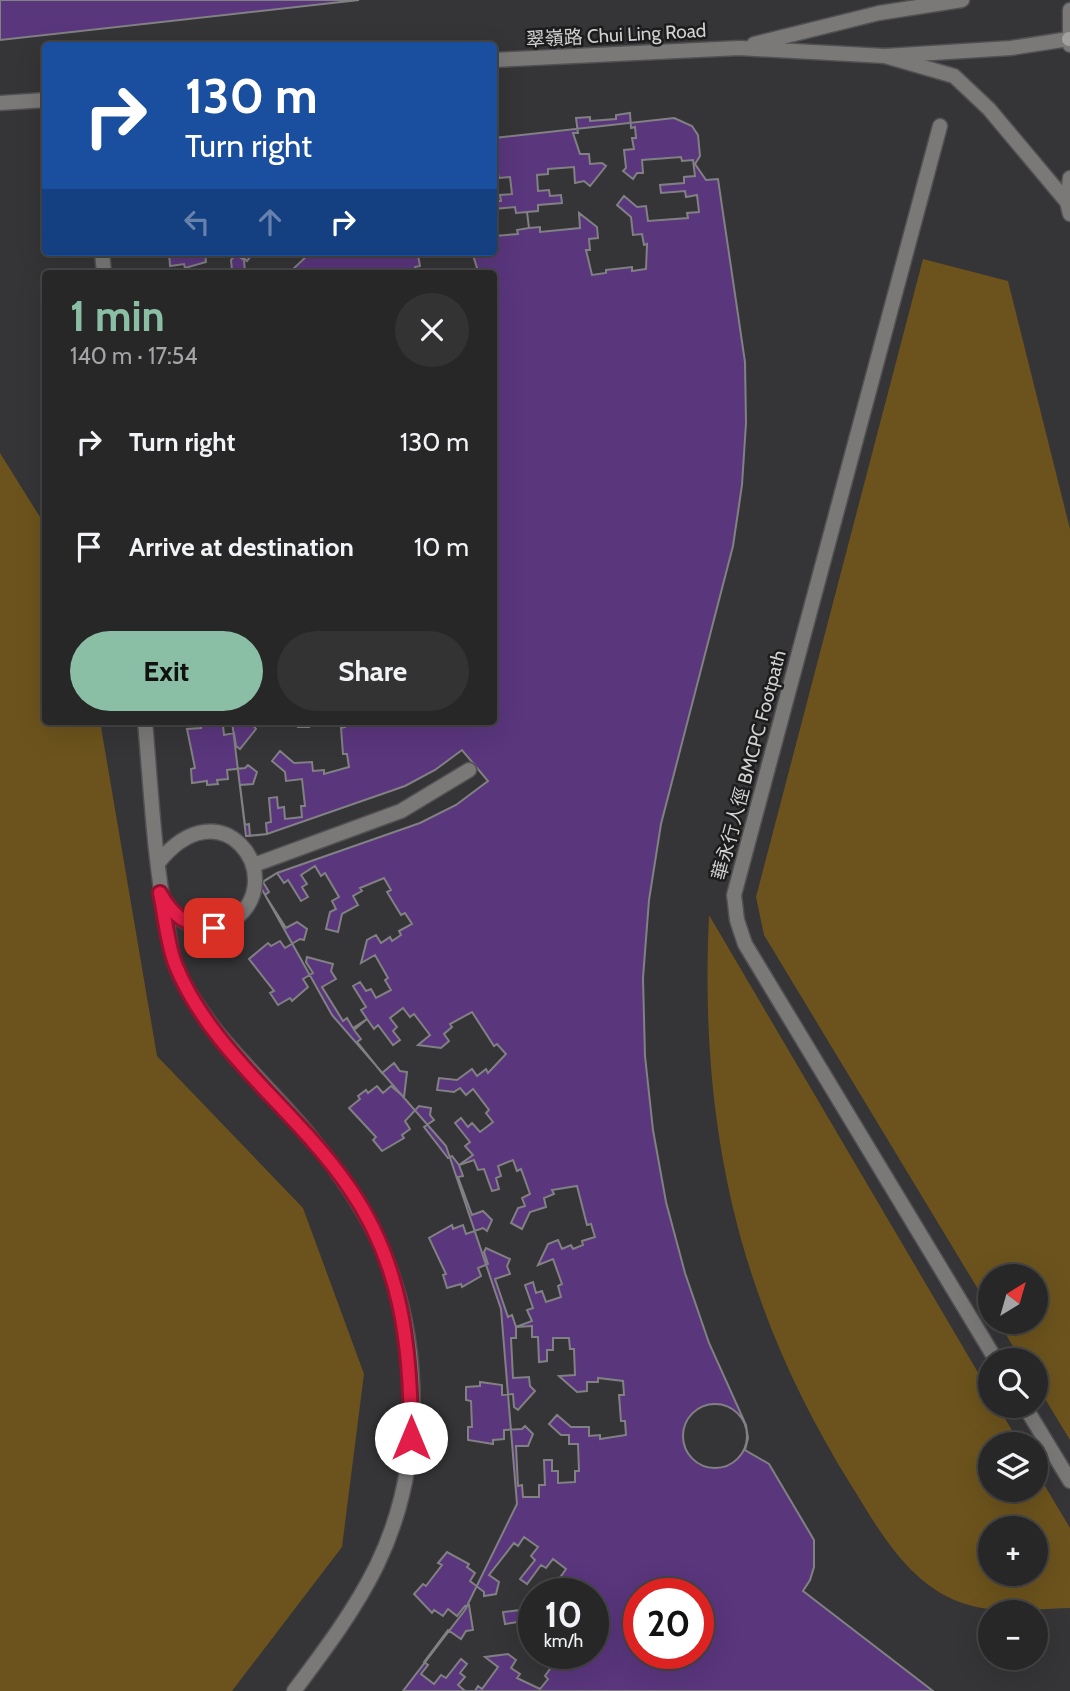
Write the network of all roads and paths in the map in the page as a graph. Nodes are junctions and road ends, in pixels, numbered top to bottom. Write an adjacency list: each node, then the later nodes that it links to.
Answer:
1 (962, 0): 4 (street, 翠嶺路 Chui Ling Road)
2 (1070, 10): 3 (street)
3 (1070, 41): 5 (street, 翠嶺路 Chui Ling Road)
4 (739, 48): 5 (street, 翠嶺路 Chui Ling Road); 6 (street, 翠嶺路 Chui Ling Road)
5 (885, 56): 11 (street)
6 (497, 60)
7 (42, 100): 8 (street)
8 (0, 103)
9 (940, 126): 17 (street, 華永行人徑 BMCPC Footpath)
10 (1070, 178): 11 (street)
11 (1068, 208)
12 (145, 725): 14 (street)
13 (469, 769): 15 (street)
14 (158, 863): 15 (street); 16 (street)
15 (254, 865): 16 (street)
16 (160, 893): 20 (street)
17 (989, 1348)
18 (1032, 1418): 19 (street)
19 (1070, 1481)
20 (294, 1691)

